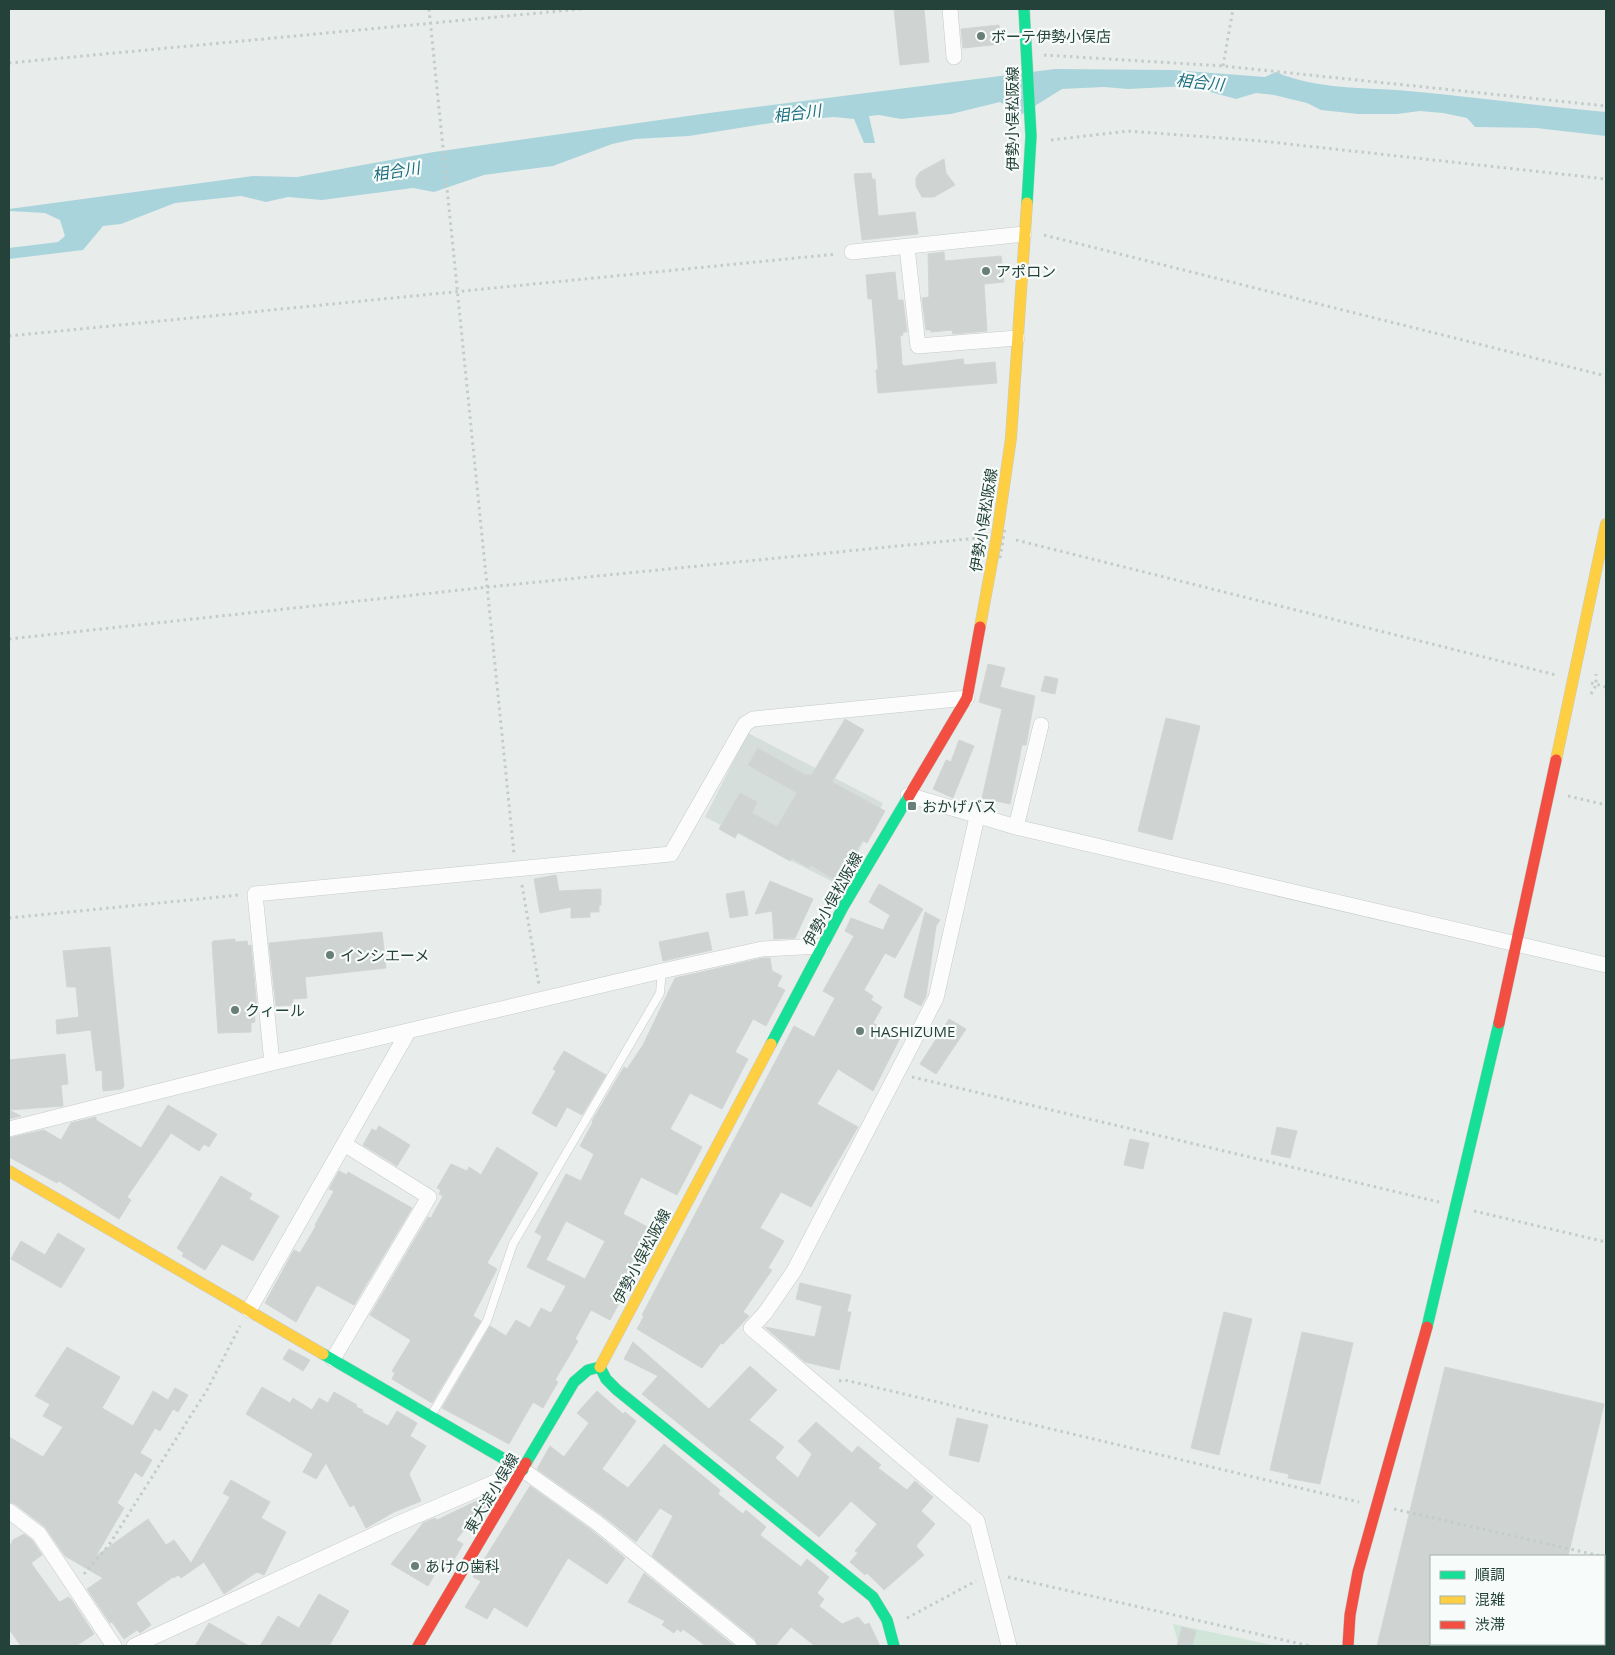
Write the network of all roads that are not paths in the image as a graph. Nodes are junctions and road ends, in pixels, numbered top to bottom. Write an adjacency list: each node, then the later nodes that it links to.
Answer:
1 (950, 9): 3 (street)
2 (1024, 9): 4 (main road, 伊勢小俣松阪線)
3 (954, 57)
4 (1024, 234): 5 (street); 7 (main road, 伊勢小俣松阪線)
5 (907, 247): 6 (street); 7 (street)
6 (852, 252)
7 (1017, 338): 9 (main road, 伊勢小俣松阪線)
8 (1606, 524): 14 (main road)
9 (967, 698): 11 (main road, 伊勢小俣松阪線); 19 (street)
10 (1041, 725): 13 (street)
11 (908, 795): 12 (street); 15 (main road, 伊勢小俣松阪線)
12 (977, 817): 13 (street); 34 (street)
13 (1016, 826): 14 (street)
14 (1517, 944): 16 (street); 35 (main road)
15 (822, 946): 17 (street); 25 (main road, 伊勢小俣松阪線)
16 (1606, 965)
17 (662, 971): 18 (street); 26 (lane)
18 (408, 1032): 19 (street); 21 (street)
19 (272, 1063): 20 (street)
20 (9, 1128)
21 (344, 1144): 23 (street); 24 (street)
22 (9, 1171): 23 (main road)
23 (249, 1310): 24 (main road)
24 (333, 1359): 26 (main road)
25 (600, 1366): 27 (main road, 東大淀小俣線); 33 (main road)
26 (431, 1416): 27 (main road)
27 (522, 1470): 30 (street); 31 (main road, 東大淀小俣線); 32 (street)
28 (9, 1511): 29 (street)
29 (114, 1646)
30 (134, 1646)
31 (418, 1646)
32 (749, 1646)
33 (894, 1646)
34 (1009, 1646)
35 (1348, 1646)

